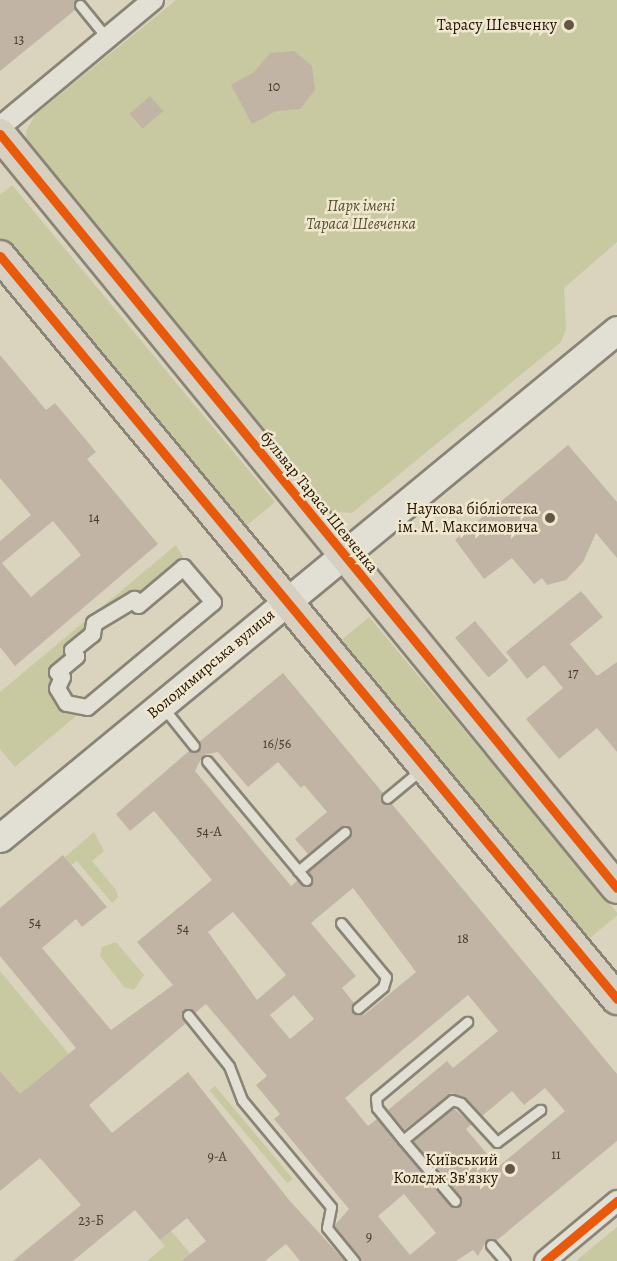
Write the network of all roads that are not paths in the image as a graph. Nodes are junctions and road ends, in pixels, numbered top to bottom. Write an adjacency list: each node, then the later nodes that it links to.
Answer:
1 (153, 0): 3 (street)
2 (80, 5): 3 (lane)
3 (107, 38): 4 (street)
4 (0, 127)
5 (0, 134): 8 (main road, бульвар Тараса Шевченка)
6 (0, 256): 9 (main road)
7 (617, 330): 8 (main road, Володимирська вулиця)
8 (342, 554): 9 (main road, Володимирська вулиця); 20 (main road, бульвар Тараса Шевченка)
9 (285, 602): 10 (main road, Володимирська вулиця); 14 (main road)
10 (161, 705): 12 (lane); 17 (main road, Володимирська вулиця)
11 (87, 707): 11 (street)
12 (194, 746)
13 (207, 761): 18 (lane)
14 (424, 767): 15 (lane); 22 (main road)
15 (387, 798)
16 (345, 832): 18 (lane)
17 (0, 838)
18 (298, 871): 19 (lane)
19 (306, 880)
20 (617, 888)
21 (341, 923): 23 (lane)
22 (617, 999)
23 (358, 1008)
24 (188, 1015): 31 (lane)
25 (467, 1022): 27 (lane)
26 (540, 1110): 27 (lane)
27 (403, 1140): 29 (lane)
28 (617, 1200): 33 (street)
29 (455, 1201)
30 (491, 1245): 32 (lane)
31 (354, 1261)
32 (505, 1261)
33 (545, 1261)

